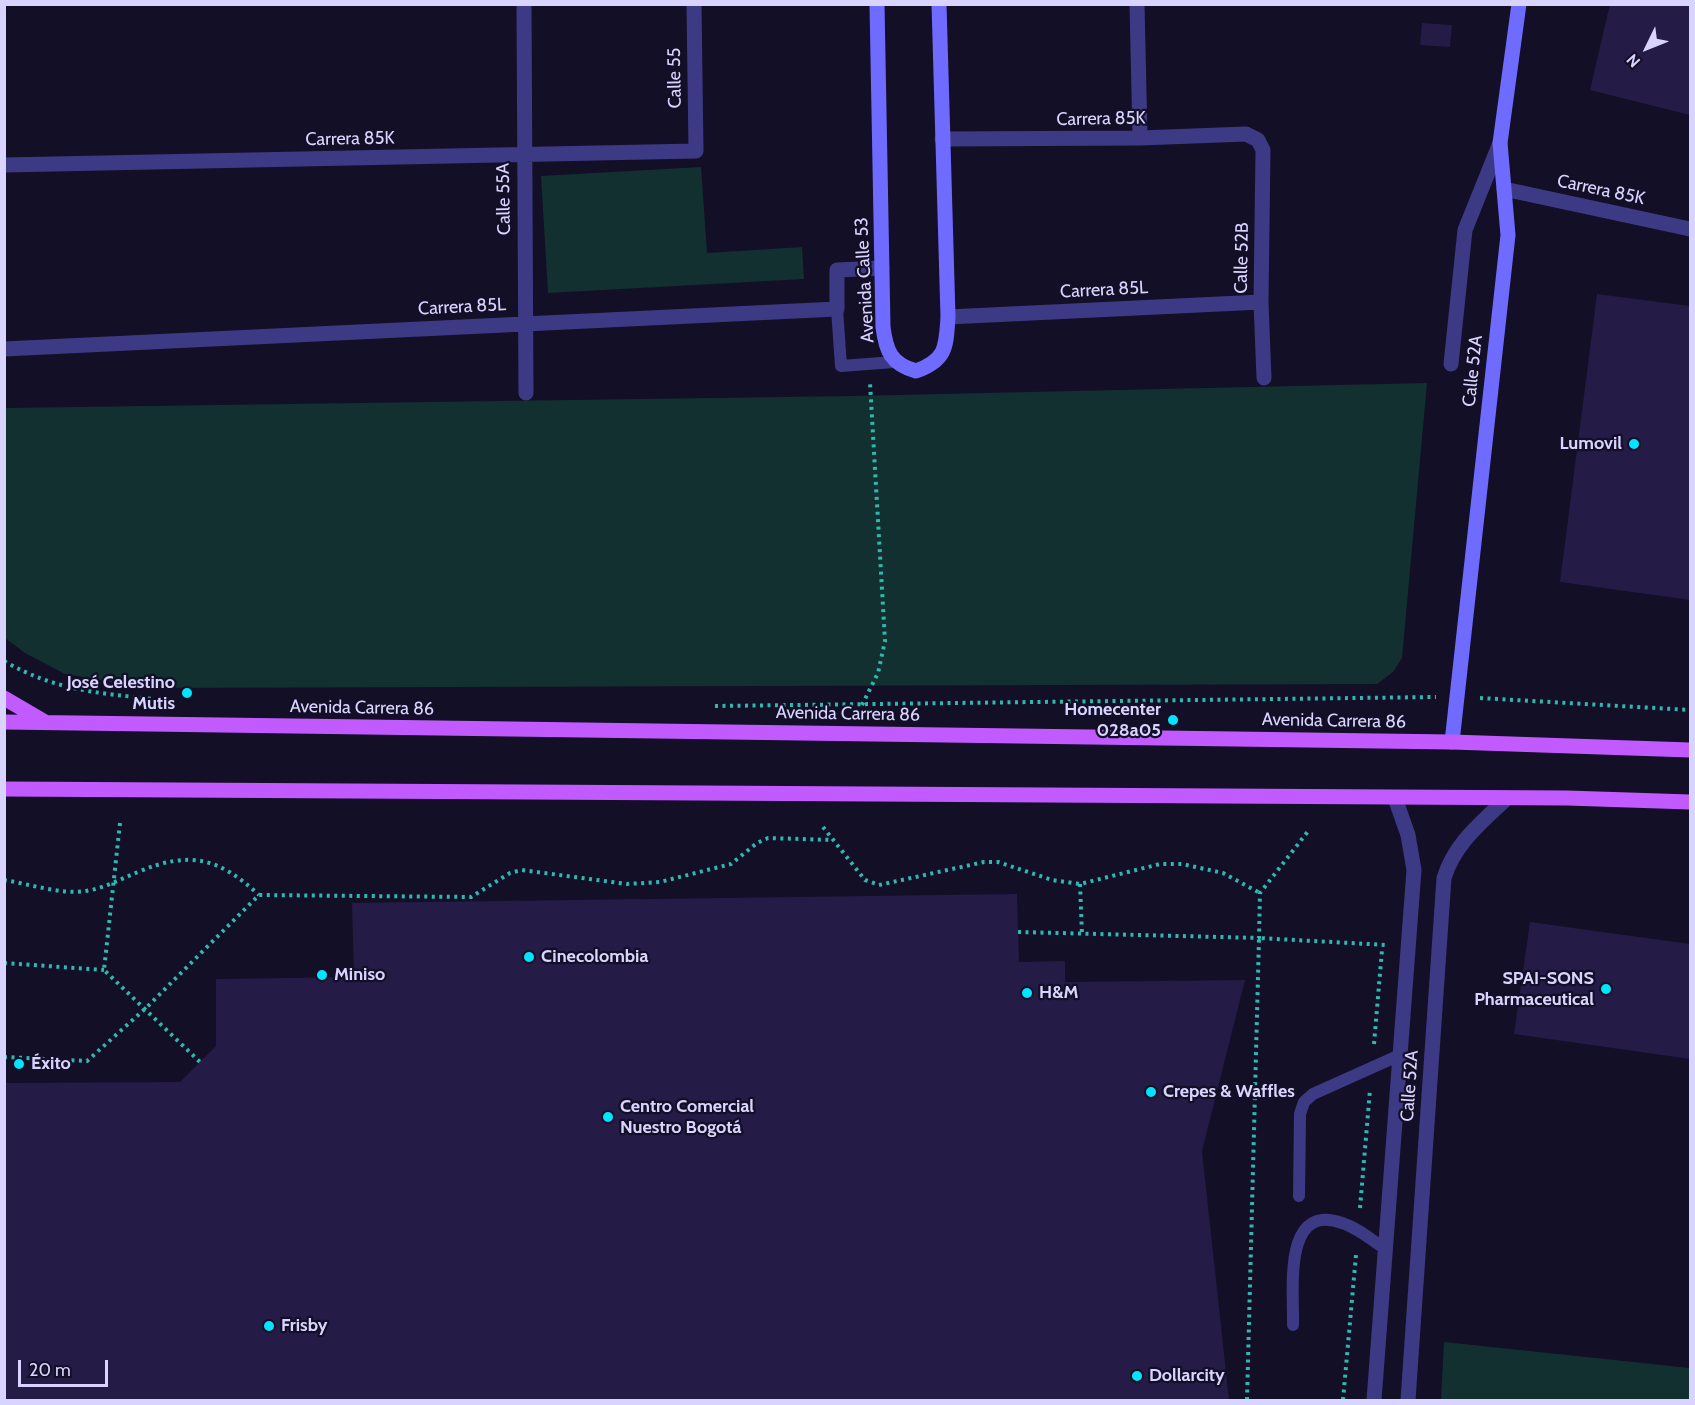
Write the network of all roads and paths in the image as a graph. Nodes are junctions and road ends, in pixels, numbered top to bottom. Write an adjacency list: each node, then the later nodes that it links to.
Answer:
1 (524, 4): 12 (street, Calle 55A)
2 (694, 4): 11 (street, Calle 55)
3 (877, 4): 16 (street, Avenida Calle 53)
4 (939, 4): 8 (street, Avenida Calle 53)
5 (1137, 4): 7 (street)
6 (1520, 4): 10 (street, Calle 52A)
7 (1140, 138): 8 (street, Carrera 85K); 9 (street, Carrera 85K)
8 (942, 139): 19 (street, Avenida Calle 53)
9 (1258, 140): 17 (street, Calle 52B)
10 (1500, 143): 14 (street, Calle 52A); 24 (street)
11 (696, 151): 12 (street, Carrera 85K)
12 (523, 155): 13 (street, Carrera 85K); 20 (street, Calle 55A)
13 (4, 165)
14 (1504, 189): 15 (street, Carrera 85K); 28 (street, Calle 52A)
15 (1690, 228)
16 (882, 268): 18 (street); 22 (street, Avenida Calle 53)
17 (1261, 302): 19 (street, Carrera 85L); 25 (street, Calle 52B)
18 (837, 309): 20 (street, Carrera 85L); 23 (lane)
19 (948, 317): 22 (street, Avenida Calle 53)
20 (526, 324): 21 (street, Carrera 85L); 26 (street, Calle 55A)
21 (4, 349)
22 (894, 362): 23 (lane)
23 (869, 364): 31 (path)
24 (1452, 364)
25 (1264, 378)
26 (526, 393)
27 (4, 660): 30 (path)
28 (1456, 697): 31 (path); 33 (path); 36 (street, Calle 52A)
29 (4, 698): 35 (main road)
30 (157, 699)
31 (862, 705): 32 (path)
32 (708, 706)
33 (1690, 710)
34 (4, 722): 35 (main road, Avenida Carrera 86)
35 (47, 723): 36 (main road, Avenida Carrera 86)
36 (1452, 742): 37 (main road, Avenida Carrera 86)
37 (1690, 750)
38 (4, 789): 39 (main road)
39 (1395, 798): 40 (main road); 60 (street, Calle 52A)
40 (1508, 798): 41 (main road); 71 (street, Calle 52A)
41 (1690, 802)
42 (120, 823): 47 (path)
43 (823, 827): 45 (path)
44 (1309, 830): 49 (path)
45 (833, 840): 48 (path); 50 (path)
46 (4, 880): 47 (path)
47 (114, 882): 50 (path); 58 (path)
48 (1080, 884): 49 (path); 52 (path)
49 (1260, 893): 54 (path)
50 (259, 895): 59 (path)
51 (1018, 933): 52 (path)
52 (1082, 934): 54 (path)
53 (1384, 934): 55 (path)
54 (1259, 938): 55 (path); 68 (path)
55 (1383, 945): 56 (path); 63 (path)
56 (1390, 945)
57 (4, 963): 58 (path)
58 (104, 970): 59 (path)
59 (144, 1009): 61 (path); 62 (path)
60 (1400, 1055): 63 (lane); 66 (street, Calle 52A)
61 (4, 1057)
62 (200, 1062)
63 (1372, 1068): 64 (lane); 65 (path)
64 (1299, 1196)
65 (1358, 1231): 66 (lane); 67 (lane); 69 (path)
66 (1385, 1250): 70 (street, Calle 52A)
67 (1293, 1325)
68 (1247, 1401)
69 (1343, 1401)
70 (1374, 1401)
71 (1408, 1401)

